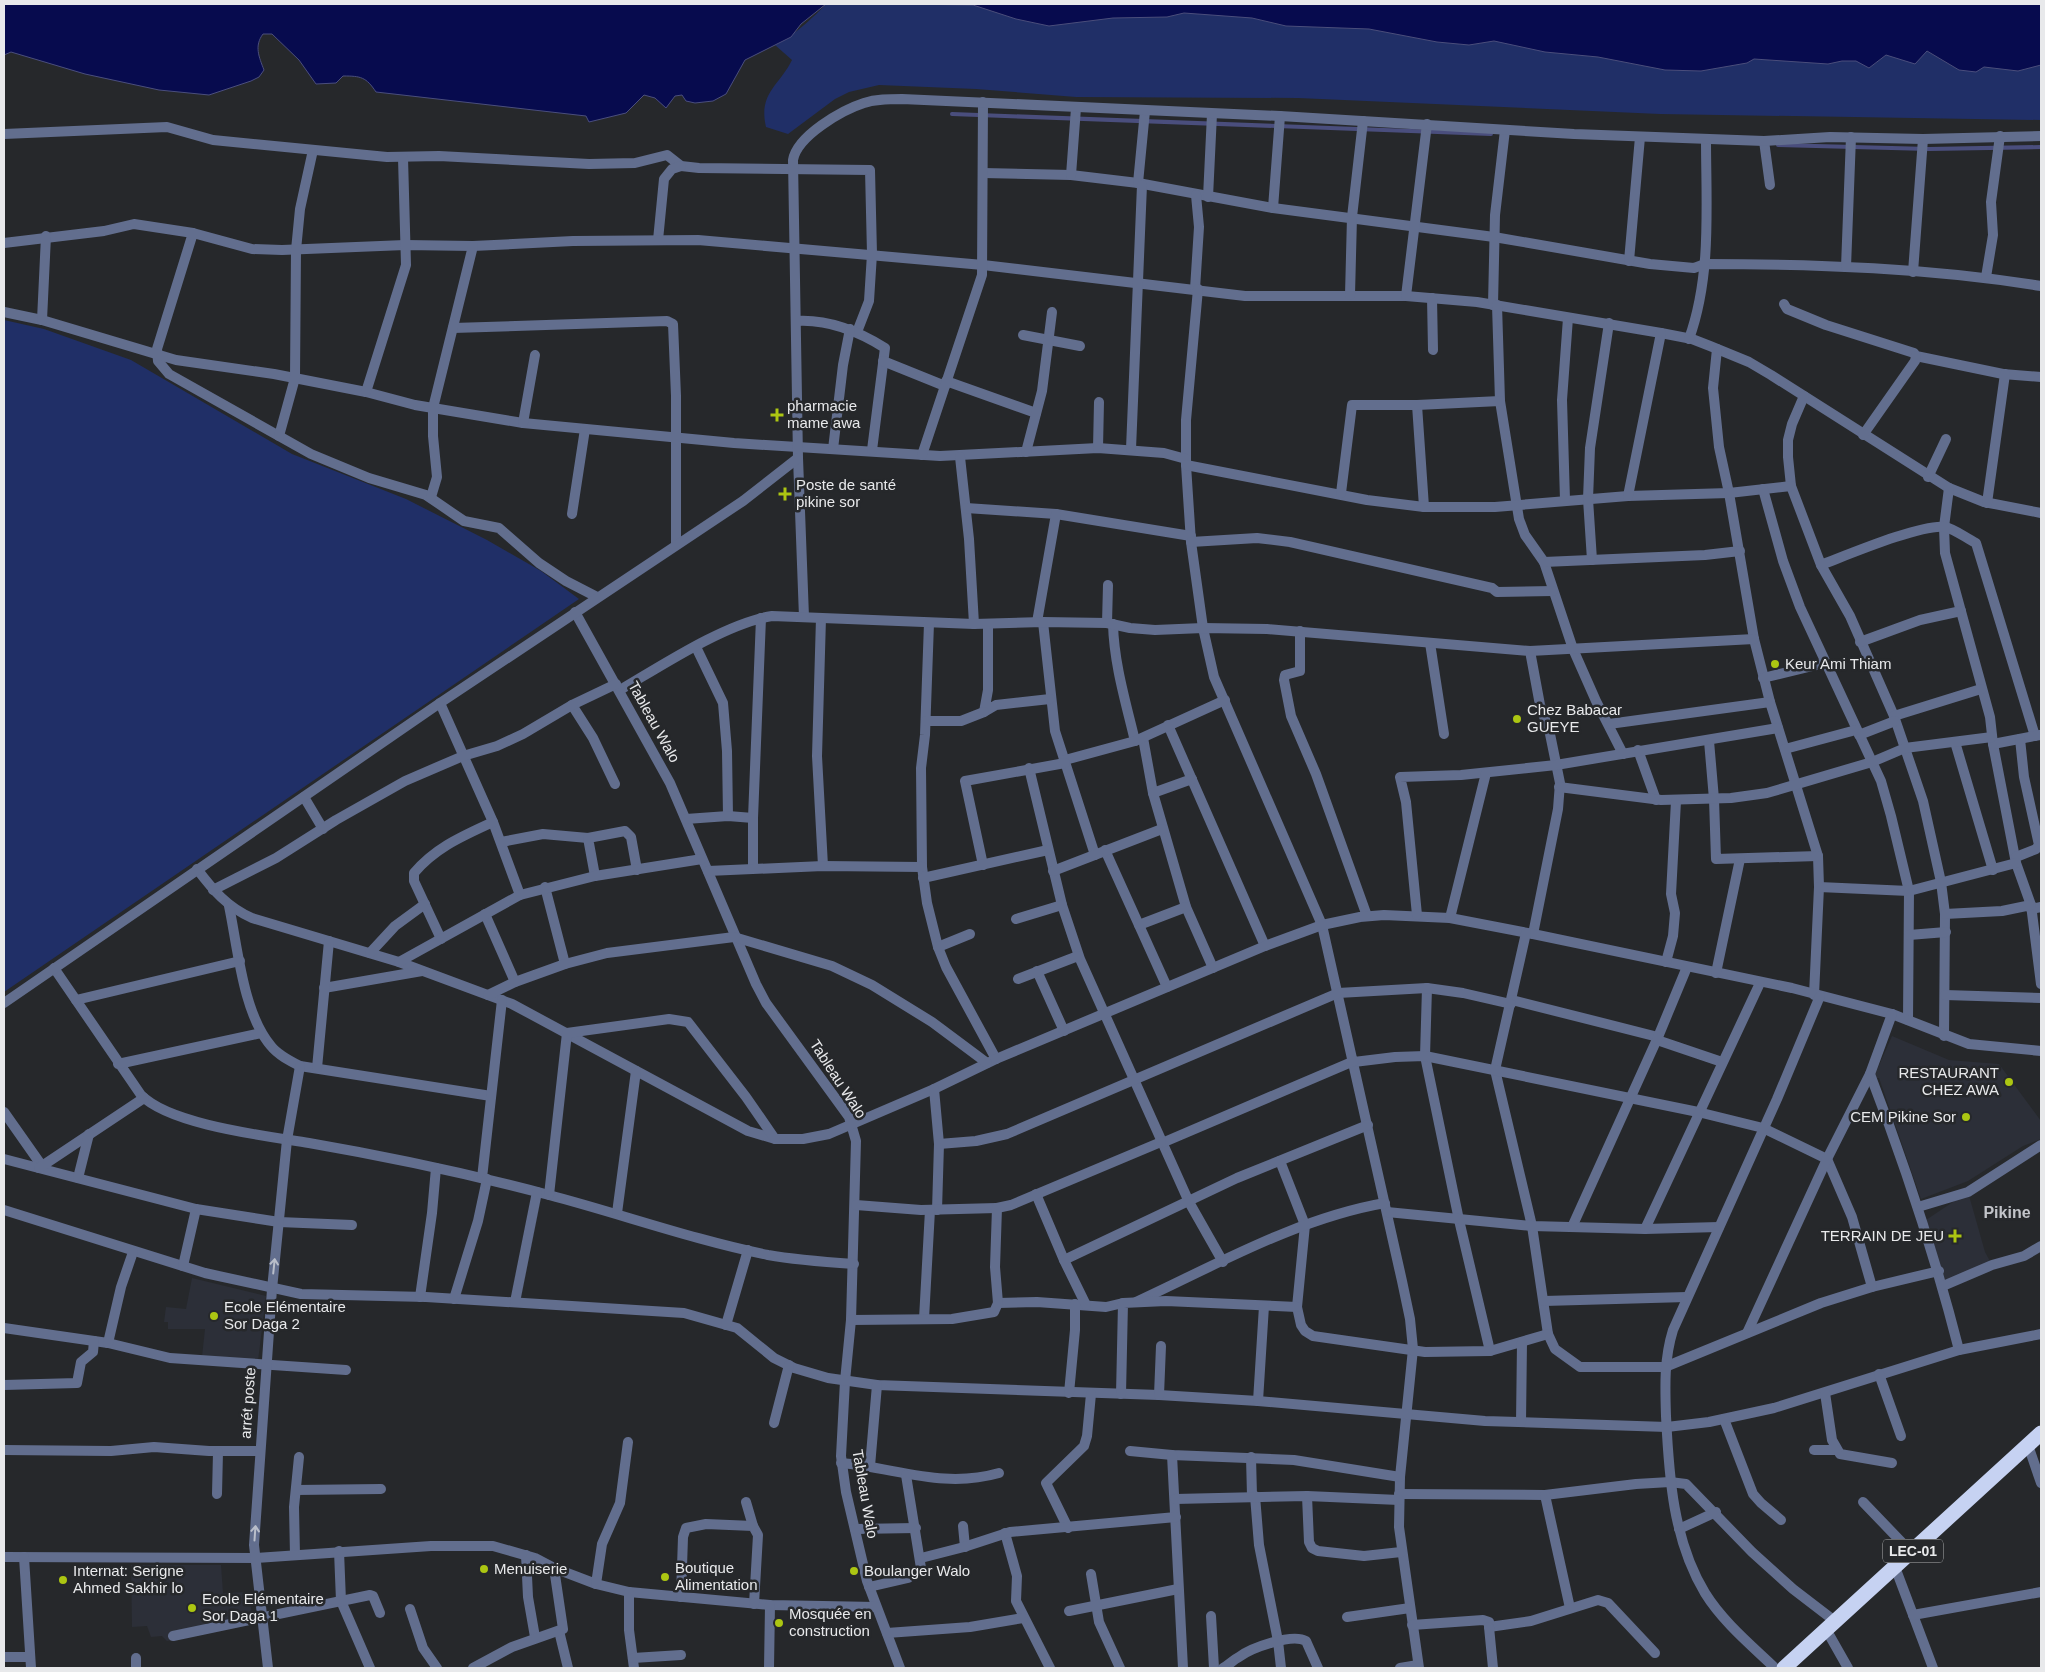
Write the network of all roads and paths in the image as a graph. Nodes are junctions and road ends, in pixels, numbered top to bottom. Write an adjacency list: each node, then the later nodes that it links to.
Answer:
1 (982, 102): 2 (street); 20 (street); 21 (street)
2 (1076, 108): 3 (street); 22 (street)
3 (1145, 111): 4 (street); 23 (street)
4 (1212, 114): 5 (street); 26 (street)
5 (1280, 116): 6 (street); 27 (street)
6 (1363, 121): 7 (street); 28 (street)
7 (1427, 124): 8 (street); 29 (street)
8 (1505, 130): 12 (street); 32 (street)
9 (4, 134): 17 (street)
10 (2000, 136): 11 (street); 15 (street); 45 (street)
11 (2041, 136)
12 (1640, 137): 14 (street); 40 (street)
13 (1851, 137): 15 (street); 16 (street); 43 (street)
14 (1706, 139): 16 (street); 41 (street)
15 (1924, 139): 44 (street)
16 (1764, 141): 24 (street)
17 (313, 150): 18 (street); 38 (street)
18 (403, 158): 19 (street); 35 (street)
19 (681, 166): 20 (street); 33 (street)
20 (793, 170): 37 (street); 39 (street)
21 (983, 173): 22 (street); 42 (street)
22 (1071, 175): 23 (street)
23 (1140, 184): 25 (street); 46 (street)
24 (1770, 185)
25 (1196, 195): 26 (street); 48 (street)
26 (1208, 197): 27 (street)
27 (1273, 208): 28 (street)
28 (1352, 217): 29 (street); 49 (street)
29 (1414, 226): 32 (street); 50 (street)
30 (192, 233): 31 (street); 38 (street); 70 (street)
31 (46, 236): 34 (street); 57 (street)
32 (1494, 237): 40 (street); 53 (street)
33 (658, 240): 36 (street); 37 (street)
34 (4, 243)
35 (405, 245): 36 (street); 38 (street); 77 (street)
36 (473, 246): 60 (street)
37 (794, 248): 39 (street); 58 (street)
38 (296, 250): 75 (street)
39 (872, 254): 42 (street); 61 (street)
40 (1629, 261): 41 (street)
41 (1705, 264): 43 (street); 64 (street)
42 (983, 265): 46 (street); 76 (street)
43 (1846, 266): 44 (street)
44 (1914, 272): 45 (street)
45 (1986, 278): 47 (street)
46 (1139, 282): 48 (street); 92 (street)
47 (2041, 286)
48 (1196, 289): 49 (street); 98 (street)
49 (1350, 296): 50 (street)
50 (1406, 296): 51 (street)
51 (1432, 298): 53 (street); 68 (street)
52 (1784, 304): 71 (street)
53 (1495, 305): 56 (street); 79 (street)
54 (4, 312): 57 (street)
55 (1052, 312): 65 (street)
56 (1568, 318): 59 (street); 108 (street)
57 (42, 320): 70 (street)
58 (796, 321): 61 (street); 94 (street)
59 (1609, 324): 62 (street); 107 (street)
60 (453, 328): 82 (street); 88 (street)
61 (853, 330): 72 (street); 91 (street)
62 (1661, 332): 64 (street); 105 (street)
63 (1023, 334): 65 (street)
64 (1689, 339): 67 (street)
65 (1050, 341): 66 (street); 83 (street)
66 (1080, 346)
67 (1717, 349): 78 (street); 104 (street)
68 (1433, 350)
69 (535, 355): 84 (street)
70 (157, 356): 75 (street); 87 (street)
71 (1916, 356): 73 (street); 86 (street)
72 (883, 361): 76 (street); 93 (street)
73 (2006, 374): 74 (street); 109 (street)
74 (2041, 377)
75 (295, 378): 77 (street); 87 (street)
76 (946, 384): 83 (street); 96 (street)
77 (366, 392): 82 (street)
78 (1804, 396): 86 (street); 100 (street)
79 (1500, 400): 81 (street); 110 (street)
80 (1099, 402): 90 (street)
81 (1417, 405): 103 (street); 112 (street)
82 (433, 408): 84 (street); 106 (street)
83 (1036, 413): 95 (street)
84 (523, 423): 85 (street)
85 (585, 429): 88 (street); 114 (street)
86 (1863, 435): 99 (street)
87 (279, 436): 106 (street)
88 (676, 437): 94 (street); 118 (street)
89 (1946, 439): 99 (street)
90 (1098, 448): 92 (street); 95 (street)
91 (833, 449): 93 (street); 94 (street)
92 (1131, 449): 98 (street)
93 (872, 450): 96 (street)
94 (798, 452): 118 (street); 128 (street)
95 (1026, 452): 97 (street)
96 (922, 455): 97 (street)
97 (960, 457): 111 (street)
98 (1186, 462): 103 (street); 117 (street)
99 (1928, 477): 101 (street)
100 (1791, 486): 102 (street); 122 (street)
101 (1949, 488): 109 (street); 116 (street)
102 (1763, 489): 104 (street); 144 (street)
103 (1341, 493): 112 (street)
104 (1729, 493): 105 (street); 119 (street)
105 (1628, 496): 107 (street)
106 (431, 497): 125 (street)
107 (1588, 499): 108 (street); 120 (street)
108 (1565, 500): 110 (street)
109 (1987, 503): 113 (street)
110 (1517, 505): 112 (street); 121 (street)
111 (966, 508): 115 (street); 133 (street)
112 (1424, 508)
113 (2041, 513)
114 (572, 514)
115 (1056, 514): 117 (street); 131 (street)
116 (1944, 527): 122 (street); 126 (street); 161 (street)
117 (1191, 539): 124 (street); 136 (street)
118 (676, 545): 125 (street)
119 (1740, 551): 120 (street); 138 (street)
120 (1592, 560): 121 (street)
121 (1544, 562): 124 (street)
122 (1821, 565): 139 (street)
123 (1108, 585): 135 (street)
124 (1553, 591): 142 (street)
125 (597, 597): 127 (street)
126 (1961, 611): 139 (street); 147 (street)
127 (575, 612): 146 (street, Tableau Walo); 150 (street)
128 (804, 617): 129 (street); 130 (street)
129 (760, 618): 141 (street); 187 (street)
130 (821, 618): 132 (street); 202 (street)
131 (1040, 622): 134 (street); 135 (street); 148 (street)
132 (929, 623): 133 (street); 155 (street)
133 (974, 624): 134 (street)
134 (988, 624): 153 (street)
135 (1110, 624): 136 (street); 163 (street)
136 (1203, 628): 137 (street); 149 (street)
137 (1300, 631): 140 (street); 226 (street)
138 (1754, 639): 142 (street); 145 (street)
139 (1860, 642): 154 (street)
140 (1430, 643): 143 (street); 160 (street)
141 (696, 647): 146 (street); 186 (street)
142 (1573, 649): 143 (street); 156 (street)
143 (1530, 650): 174 (street)
144 (1825, 663): 145 (street); 159 (street)
145 (1763, 678): 151 (street)
146 (618, 687): 152 (street); 188 (street, Tableau Walo)
147 (1981, 689): 154 (street); 165 (street)
148 (1050, 699): 153 (street); 172 (street)
149 (1225, 700): 157 (street); 230 (street)
150 (440, 702): 171 (street); 182 (street)
151 (1770, 702): 156 (street); 158 (street)
152 (572, 705): 171 (street); 178 (street)
153 (984, 712): 155 (street)
154 (1895, 719): 159 (street); 167 (street)
155 (926, 721): 203 (street)
156 (1609, 724): 170 (street)
157 (1168, 725): 163 (street); 177 (street)
158 (1778, 728): 164 (street); 168 (street)
159 (1857, 732): 168 (street); 173 (street)
160 (1444, 734)
161 (2038, 736): 162 (street)
162 (2020, 739): 165 (street); 200 (street)
163 (1139, 740): 172 (street); 181 (street)
164 (1709, 741): 169 (street); 184 (street)
165 (1992, 741): 166 (street); 200 (street)
166 (1955, 742): 167 (street); 207 (street)
167 (1905, 748): 173 (street); 212 (street)
168 (1785, 749): 179 (street)
169 (1638, 750): 170 (street); 183 (street)
170 (1623, 754): 174 (street)
171 (463, 756): 189 (street); 190 (street)
172 (1065, 761): 175 (street); 196 (street)
173 (1872, 762): 179 (street); 216 (street)
174 (1556, 766): 176 (street); 180 (street)
175 (1029, 768): 194 (street); 201 (street)
176 (1486, 773): 225 (street); 227 (street)
177 (1192, 779): 181 (street); 239 (street)
178 (615, 784)
179 (1796, 784): 184 (street); 197 (street)
180 (1559, 787): 183 (street); 232 (street)
181 (1153, 793): 191 (street)
182 (304, 797): 190 (street); 205 (street)
183 (1656, 800): 185 (street)
184 (1714, 800): 185 (street); 199 (street)
185 (1676, 801): 245 (street)
186 (728, 816): 187 (street); 188 (street)
187 (752, 818): 204 (street)
188 (686, 819): 198 (street, Tableau Walo)
189 (493, 822): 193 (street); 218 (street)
190 (323, 829): 215 (street)
191 (1162, 829): 195 (street); 221 (street)
192 (588, 838): 193 (street); 206 (street); 210 (street)
193 (501, 842): 217 (street)
194 (1048, 850): 201 (street); 208 (street)
195 (1105, 850): 196 (street); 229 (street)
196 (1095, 855): 208 (street)
197 (1818, 856): 199 (street); 214 (street)
198 (702, 859): 206 (street); 209 (street, Tableau Walo)
199 (1740, 859): 252 (street)
200 (2016, 860): 207 (street); 222 (street)
201 (983, 865): 211 (street)
202 (822, 866): 203 (street); 204 (street)
203 (922, 867): 211 (street)
204 (753, 868): 209 (street)
205 (197, 869): 215 (street); 248 (street)
206 (637, 870): 210 (street)
207 (1993, 870): 212 (street)
208 (1053, 871): 219 (street)
209 (708, 872): 235 (street, Tableau Walo)
210 (595, 876): 213 (street)
211 (923, 878): 240 (street)
212 (1941, 882): 216 (street); 224 (street)
213 (545, 887): 217 (street); 246 (street)
214 (1820, 887): 216 (street); 262 (street)
215 (213, 890): 220 (street)
216 (1909, 891): 234 (street)
217 (520, 895): 223 (street)
218 (425, 904): 236 (street); 241 (street)
219 (1062, 904): 228 (street); 242 (street)
220 (230, 906): 237 (street); 243 (street)
221 (1186, 907): 229 (street); 249 (street)
222 (2034, 907): 224 (street); 238 (street)
223 (484, 914): 236 (street); 254 (street)
224 (1945, 914): 231 (street)
225 (1417, 915): 226 (street); 227 (street)
226 (1367, 916): 230 (street)
227 (1450, 918): 232 (street)
228 (1016, 919)
229 (1138, 925): 257 (street)
230 (1322, 925): 239 (street); 260 (street)
231 (1946, 932): 234 (street); 263 (street)
232 (1530, 933): 245 (street); 267 (street)
233 (970, 934): 240 (street)
234 (1909, 935): 271 (street)
235 (734, 937): 246 (street); 279 (street); 295 (street, Tableau Walo)
236 (441, 939): 244 (street)
237 (329, 941): 241 (street); 258 (street)
238 (2039, 945): 256 (street)
239 (1265, 946): 249 (street)
240 (938, 948): 279 (street)
241 (370, 953): 244 (street)
242 (1078, 956): 251 (street); 270 (street)
243 (240, 961): 265 (street); 273 (street)
244 (399, 962): 250 (street)
245 (1666, 962): 247 (street)
246 (565, 964): 254 (street)
247 (1687, 966): 252 (street); 276 (street)
248 (54, 968): 265 (street); 268 (street)
249 (1213, 968): 257 (street)
250 (424, 971): 258 (street); 261 (street)
251 (1037, 971): 253 (street); 272 (street)
252 (1716, 973): 255 (street)
253 (1018, 979)
254 (515, 982): 261 (street)
255 (1760, 983): 262 (street); 281 (street)
256 (2041, 984)
257 (1167, 987): 270 (street)
258 (324, 988): 284 (street)
259 (1426, 988): 260 (street); 267 (street); 278 (street)
260 (1338, 993): 280 (street); 288 (street)
261 (488, 995): 266 (street)
262 (1817, 995): 269 (street); 297 (street)
263 (1945, 995): 264 (street); 275 (street)
264 (2041, 998)
265 (76, 1000): 282 (street)
266 (502, 1000): 274 (street); 290 (street)
267 (1511, 1002): 276 (street); 285 (street)
268 (4, 1003)
269 (1892, 1014): 271 (street); 287 (street)
270 (1103, 1016): 272 (street); 288 (street)
271 (1908, 1020): 275 (street)
272 (1064, 1031): 279 (street)
273 (261, 1033): 282 (street); 283 (street)
274 (567, 1033): 286 (street); 299 (street); 313 (street)
275 (1944, 1036): 277 (street)
276 (1657, 1038): 281 (street); 292 (street)
277 (2041, 1051)
278 (1425, 1056): 280 (street); 285 (street); 323 (street)
279 (992, 1061): 289 (street)
280 (1354, 1062): 296 (street); 301 (street)
281 (1722, 1062): 294 (street)
282 (118, 1064): 291 (street)
283 (300, 1066): 284 (street); 300 (street, arrét poste)
284 (317, 1068): 290 (street)
285 (1495, 1070): 292 (street); 327 (street)
286 (636, 1071): 299 (street); 322 (street)
287 (1870, 1074): 305 (street); 316 (street)
288 (1132, 1079): 301 (street); 302 (street)
289 (934, 1089): 295 (street); 302 (street)
290 (491, 1096): 310 (street)
291 (144, 1098): 298 (street); 300 (street)
292 (1630, 1098): 294 (street); 328 (street)
293 (4, 1112): 307 (street)
294 (1698, 1112): 297 (street); 330 (street)
295 (853, 1125): 299 (street); 315 (street, Tableau Walo)
296 (1368, 1125): 306 (street); 318 (street)
297 (1763, 1128): 305 (street); 329 (street)
298 (89, 1134): 307 (street); 309 (street)
299 (775, 1139)
300 (287, 1140): 308 (street); 324 (street, arrét poste)
301 (1161, 1143): 312 (street); 314 (street)
302 (939, 1144): 321 (street)
303 (2041, 1145): 316 (street)
304 (4, 1159): 307 (street)
305 (1827, 1159): 340 (street); 358 (street)
306 (1280, 1161): 314 (street); 326 (street)
307 (40, 1167): 309 (street)
308 (436, 1168): 310 (street); 342 (street)
309 (78, 1178): 319 (street)
310 (485, 1178): 311 (street); 344 (street)
311 (537, 1192): 313 (street); 346 (street)
312 (1036, 1194): 317 (street); 334 (street)
313 (549, 1195): 322 (street)
314 (1190, 1202): 334 (street); 335 (street)
315 (856, 1205): 321 (street); 336 (street, Tableau Walo)
316 (1918, 1207): 338 (street)
317 (997, 1208): 321 (street); 349 (street)
318 (1386, 1208): 323 (street); 326 (street); 364 (street)
319 (196, 1209): 324 (street); 337 (street)
320 (4, 1210): 333 (street)
321 (934, 1210): 353 (street)
322 (617, 1213): 332 (street)
323 (1459, 1220): 327 (street); 366 (street)
324 (279, 1222): 325 (street); 341 (street, arrét poste, one-way to 324)
325 (352, 1225)
326 (1304, 1225): 335 (street); 352 (street)
327 (1532, 1226): 328 (street); 345 (street)
328 (1572, 1227): 330 (street)
329 (1719, 1227): 330 (street); 343 (street)
330 (1645, 1229)
331 (2041, 1246): 339 (street)
332 (748, 1250): 336 (street); 355 (street)
333 (133, 1252): 337 (street); 362 (street)
334 (1064, 1260): 350 (street)
335 (1223, 1262): 347 (street)
336 (854, 1264): 354 (street, Tableau Walo)
337 (183, 1266): 341 (street)
338 (1939, 1271): 339 (street); 340 (street)
339 (1943, 1286): 365 (street)
340 (1872, 1287): 358 (street)
341 (272, 1290): 342 (street); 368 (street, arrét poste)
342 (420, 1297): 344 (street)
343 (1687, 1297): 345 (street); 369 (street)
344 (454, 1299): 346 (street)
345 (1544, 1301): 357 (street)
346 (515, 1302): 355 (street)
347 (1136, 1302): 348 (street); 351 (street)
348 (1123, 1303): 350 (street); 378 (street)
349 (998, 1304): 350 (street); 353 (street)
350 (1080, 1304): 375 (street)
351 (1264, 1306): 352 (street); 380 (street)
352 (1297, 1307): 364 (street)
353 (924, 1319): 354 (street)
354 (851, 1320): 372 (street, Tableau Walo)
355 (726, 1325): 367 (street)
356 (4, 1328): 360 (street)
357 (1548, 1334): 361 (street); 369 (street)
358 (1747, 1334): 369 (street)
359 (2041, 1334): 365 (street)
360 (94, 1341): 362 (street); 373 (street)
361 (1522, 1342): 366 (street); 383 (street)
362 (108, 1343): 368 (street)
363 (1161, 1346): 379 (street)
364 (1412, 1349): 366 (street); 381 (street)
365 (1959, 1350): 371 (street)
366 (1490, 1351)
367 (789, 1365): 372 (street); 384 (street)
368 (266, 1366): 370 (street); 393 (street, arrét poste)
369 (1665, 1367): 385 (street)
370 (346, 1370)
371 (1879, 1374): 376 (street); 387 (street)
372 (845, 1381): 374 (street); 399 (street, Tableau Walo)
373 (4, 1385)
374 (877, 1385): 375 (street); 401 (street)
375 (1069, 1393): 377 (street)
376 (1825, 1393): 382 (street); 392 (street)
377 (1091, 1394): 378 (street); 423 (street)
378 (1121, 1394): 379 (street)
379 (1159, 1395): 380 (street)
380 (1258, 1401): 381 (street)
381 (1406, 1415): 383 (street); 404 (street)
382 (1724, 1419): 385 (street); 419 (street)
383 (1521, 1422): 385 (street)
384 (774, 1423)
385 (1667, 1427): 405 (street)
386 (2041, 1433): 389 (highway, LEC-01)
387 (1902, 1436)
388 (628, 1442): 440 (street)
389 (2028, 1445): 406 (street); 430 (highway, LEC-01)
390 (4, 1450): 395 (street)
391 (1814, 1450): 392 (street)
392 (1837, 1450): 400 (street)
393 (260, 1451): 395 (street); 435 (street, arrét poste, one-way to 393)
394 (1130, 1451): 396 (street)
395 (218, 1452): 409 (street)
396 (1172, 1456): 397 (street); 414 (street)
397 (1251, 1457): 404 (street); 411 (street)
398 (299, 1458): 408 (street)
399 (841, 1463): 401 (street); 424 (street, Tableau Walo)
400 (1892, 1463)
401 (870, 1466): 403 (street)
402 (999, 1473): 403 (street)
403 (906, 1475): 422 (street)
404 (1400, 1477): 413 (street)
405 (1670, 1482): 410 (street); 417 (street); 425 (street)
406 (2041, 1483)
407 (381, 1489): 408 (street)
408 (296, 1490): 431 (street)
409 (217, 1494)
410 (1545, 1495): 413 (street); 452 (street)
411 (1254, 1496): 412 (street); 414 (street); 468 (street)
412 (1307, 1496): 413 (street); 429 (street)
413 (1399, 1497): 429 (street)
414 (1175, 1499): 418 (street)
415 (746, 1502): 420 (street)
416 (1863, 1502): 430 (street)
417 (1716, 1512): 425 (street); 463 (street)
418 (1176, 1517): 423 (street); 442 (street)
419 (1781, 1520)
420 (753, 1526): 445 (street); 447 (street)
421 (963, 1526): 427 (street)
422 (916, 1528): 424 (street); 436 (street)
423 (1068, 1528): 426 (street)
424 (854, 1529): 441 (street, Tableau Walo)
425 (1679, 1529): 492 (street)
426 (1005, 1533): 427 (street); 460 (street)
427 (965, 1547): 436 (street)
428 (339, 1551): 431 (street); 432 (street); 446 (street)
429 (1401, 1552): 451 (street)
430 (1911, 1552): 438 (highway, LEC-01)
431 (294, 1555): 435 (street)
432 (526, 1555): 437 (street); 467 (street)
433 (4, 1557): 434 (street)
434 (24, 1557): 435 (street); 472 (street)
435 (256, 1558): 456 (street, arrét poste)
436 (921, 1558): 441 (street)
437 (554, 1568): 440 (street); 464 (street)
438 (1895, 1568): 458 (street); 463 (highway, LEC-01)
439 (1091, 1574): 449 (street)
440 (596, 1584): 443 (street)
441 (869, 1587): 450 (street, Tableau Walo)
442 (1178, 1589): 449 (street); 485 (street)
443 (629, 1592): 445 (street); 473 (street)
444 (2041, 1592): 458 (street)
445 (681, 1597): 447 (street)
446 (341, 1601): 455 (street); 456 (street); 477 (street)
447 (754, 1604): 448 (street)
448 (770, 1605): 450 (street); 481 (street)
449 (1096, 1606): 454 (street); 484 (street)
450 (876, 1607): 465 (street, Tableau Walo)
451 (1410, 1608): 459 (street); 461 (street)
452 (1570, 1608): 462 (street); 469 (street)
453 (410, 1609): 478 (street)
454 (1069, 1611)
455 (380, 1612)
456 (263, 1616): 466 (street); 476 (street, arrét poste)
457 (1211, 1616): 486 (street)
458 (1913, 1616): 495 (street)
459 (1347, 1617)
460 (1023, 1618): 465 (street); 483 (street)
461 (1412, 1625): 462 (street); 474 (street)
462 (1489, 1627): 491 (street)
463 (1831, 1627): 493 (highway, LEC-01); 494 (street)
464 (559, 1631): 467 (street); 480 (street)
465 (887, 1633): 482 (street, Tableau Walo)
466 (173, 1636)
467 (535, 1637): 479 (street)
468 (1278, 1640): 487 (street); 488 (street); 489 (street)
469 (1655, 1653)
470 (4, 1656): 472 (street)
471 (681, 1656): 473 (street)
472 (30, 1657): 475 (street)
473 (634, 1663)
474 (1418, 1667): 490 (street)
475 (31, 1668)
476 (268, 1668)
477 (370, 1668)
478 (437, 1668)
479 (473, 1668)
480 (568, 1668)
481 (769, 1668)
482 (900, 1668)
483 (1050, 1668)
484 (1120, 1668)
485 (1183, 1668)
486 (1214, 1668)
487 (1223, 1668)
488 (1280, 1668)
489 (1318, 1668)
490 (1400, 1668)
491 (1493, 1668)
492 (1776, 1668)
493 (1784, 1668)
494 (1848, 1668)
495 (1933, 1668)

